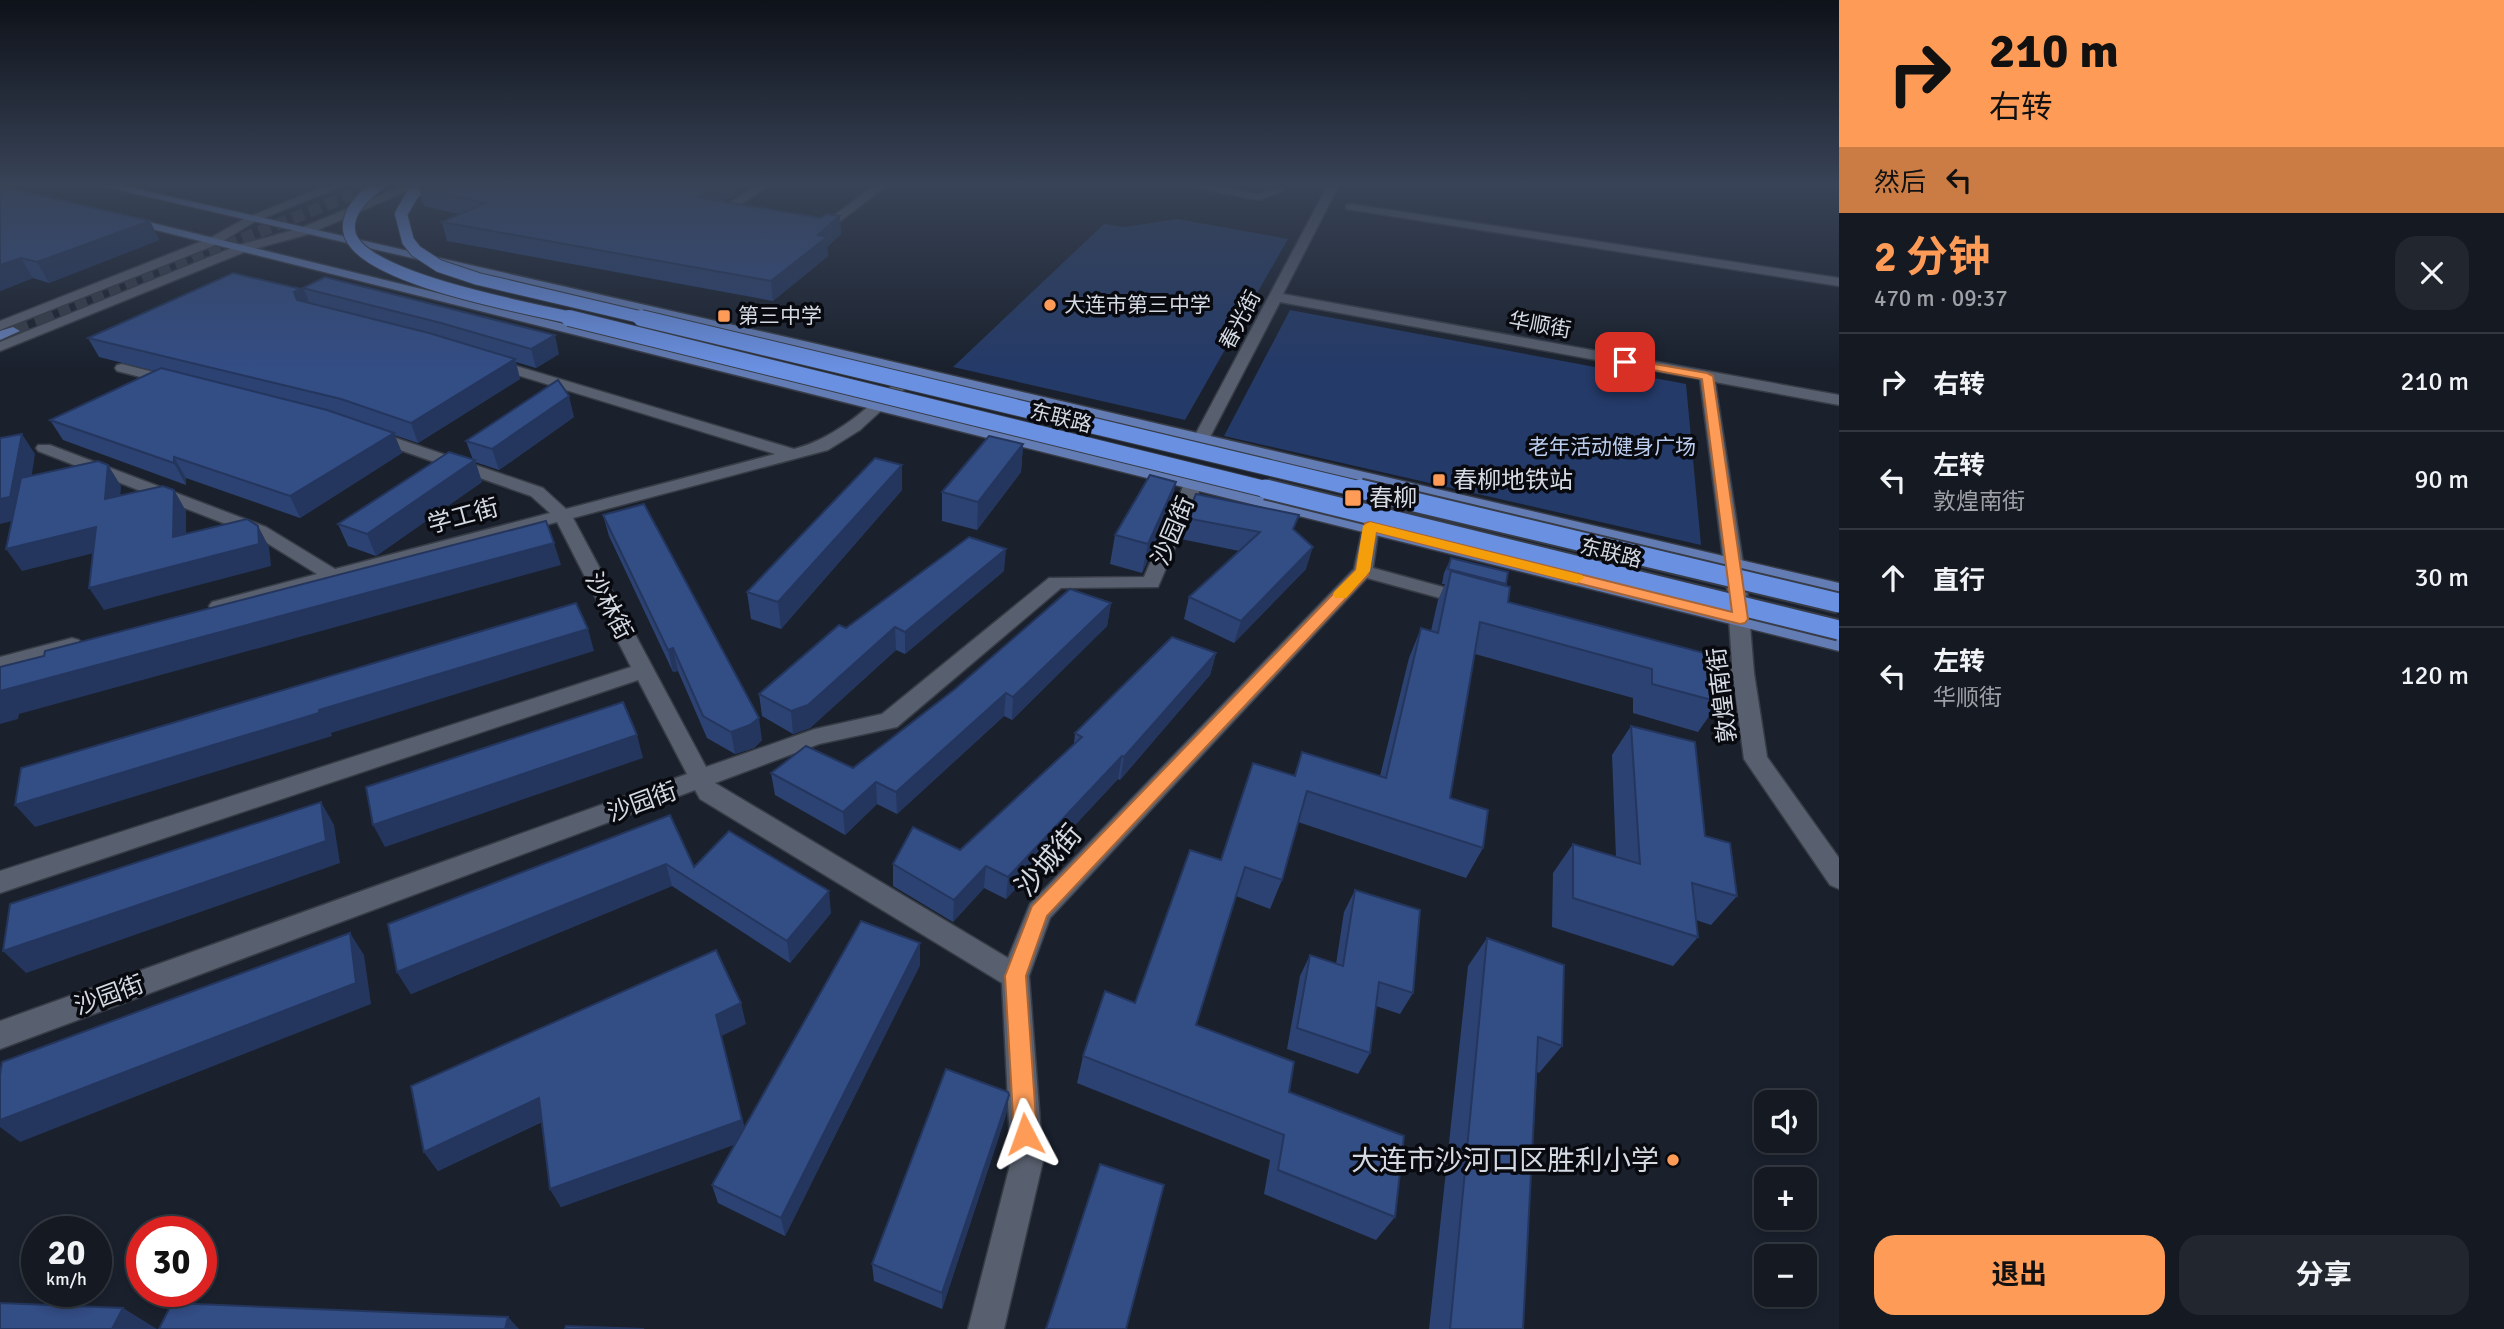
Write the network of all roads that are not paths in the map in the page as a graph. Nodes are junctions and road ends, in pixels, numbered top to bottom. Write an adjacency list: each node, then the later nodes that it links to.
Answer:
1 (205, 245): 12 (street)
2 (231, 245): 9 (main road)
3 (254, 245): 9 (street)
4 (357, 245): 36 (highway, 东联路, bridge)
5 (366, 245): 16 (main road)
6 (413, 245): 32 (highway, 东联路, bridge)
7 (1303, 245): 11 (street, 春光街)
8 (1598, 245): 10 (street)
9 (243, 248): 13 (street); 20 (main road)
10 (1839, 282)
11 (1276, 298): 17 (street, 华顺街); 22 (street, 春光街)
12 (4, 331)
13 (0, 347)
14 (480, 359): 24 (street)
15 (122, 368): 18 (street)
16 (916, 372): 20 (street, 学工街); 22 (main road)
17 (1707, 376): 19 (street, 华顺街); 28 (street, 敦煌南街)
18 (187, 385)
19 (1839, 400)
20 (878, 404): 24 (street, 学工街); 25 (main road)
21 (356, 430): 26 (street, 沙林街)
22 (1201, 439): 28 (main road)
23 (44, 448): 30 (street)
24 (792, 454): 26 (street, 学工街)
25 (1194, 482): 27 (main road); 43 (street, 沙园街)
26 (562, 515): 30 (street, 学工街); 41 (street, 沙林街)
27 (1370, 526): 29 (street); 35 (main road)
28 (1734, 564): 31 (main road); 35 (street, 敦煌南街)
29 (1363, 571): 33 (street); 46 (street, 沙城街)
30 (333, 576): 34 (street, 学工街)
31 (1839, 589)
32 (1839, 603)
33 (1494, 606)
34 (200, 611)
35 (1740, 619): 38 (main road); 42 (street, 敦煌南街)
36 (1839, 631)
37 (93, 639): 40 (street)
38 (1839, 644)
39 (1665, 652): 42 (street)
40 (0, 664)
41 (643, 671): 43 (street, 沙林街); 45 (street)
42 (1743, 673): 44 (street, 敦煌南街)
43 (701, 781): 46 (street, 沙林街); 47 (street, 沙园街)
44 (1839, 878)
45 (0, 882)
46 (1015, 976): 48 (street, 沙城街)
47 (0, 1035)
48 (986, 1329)

